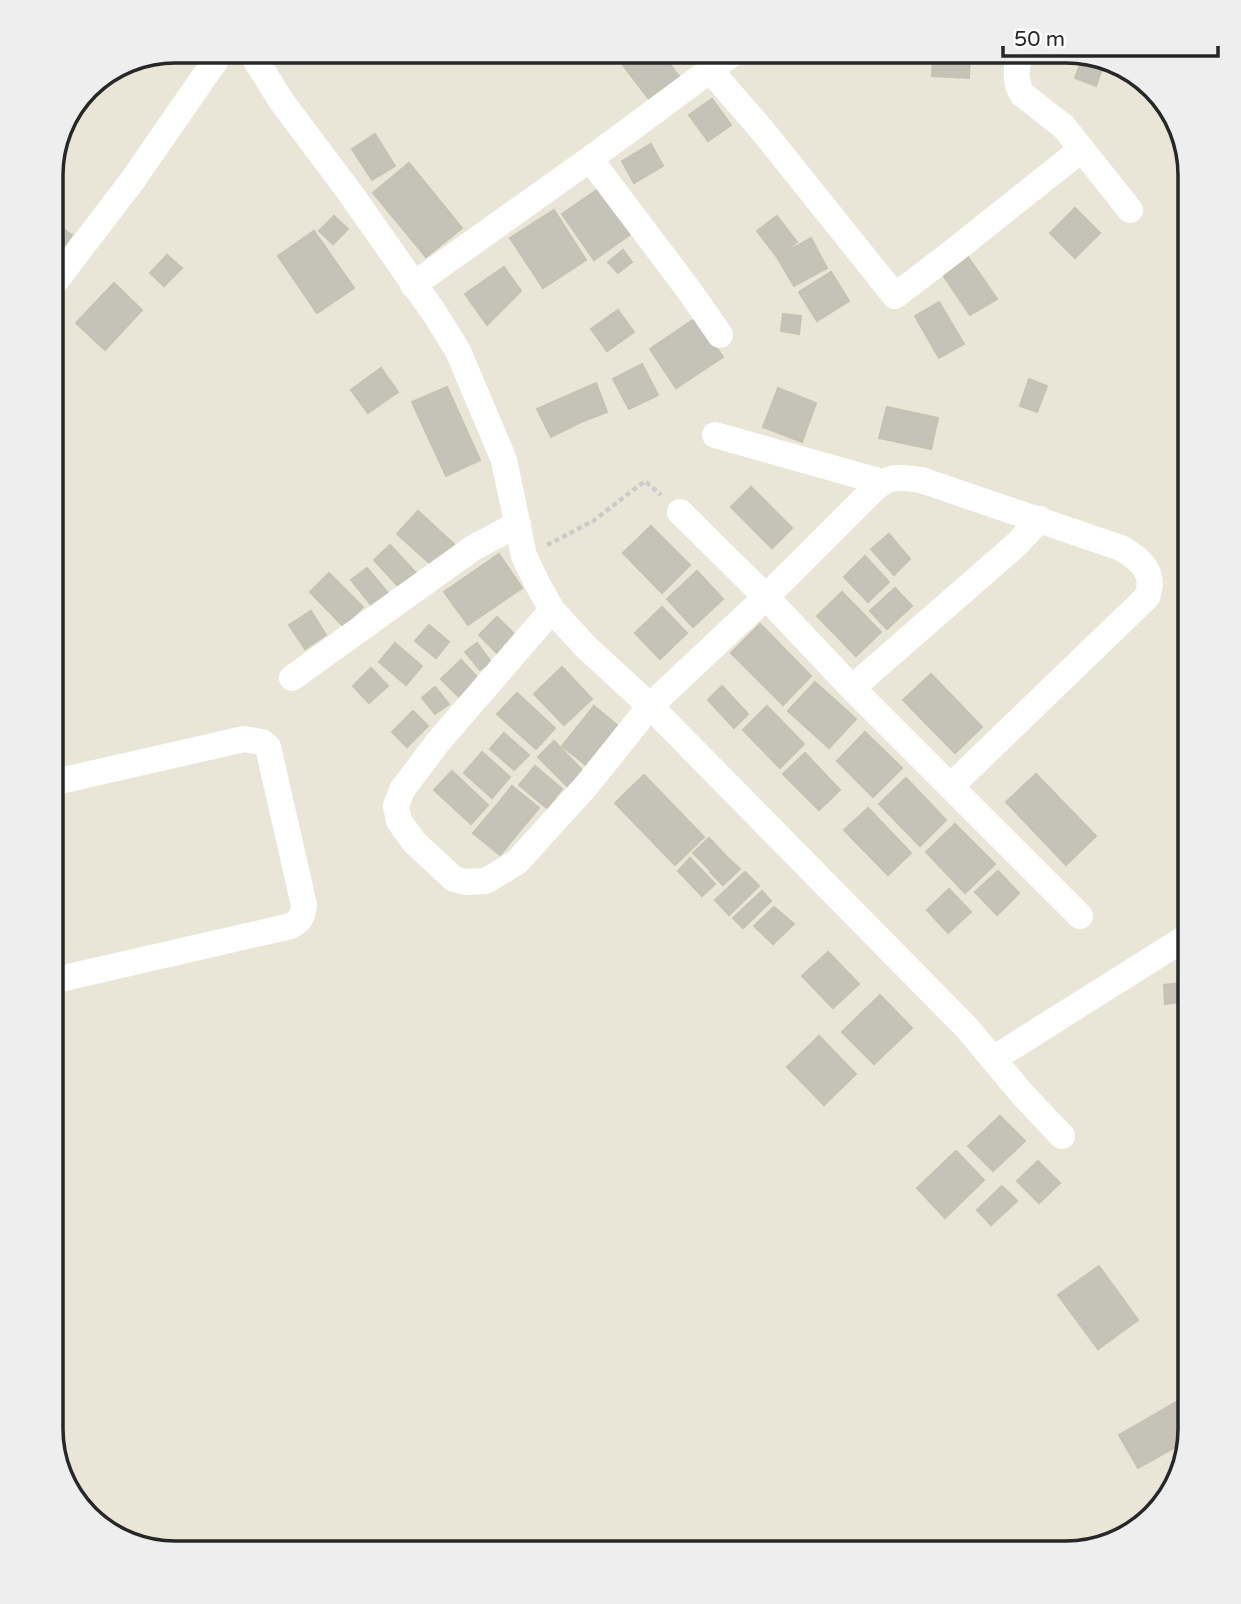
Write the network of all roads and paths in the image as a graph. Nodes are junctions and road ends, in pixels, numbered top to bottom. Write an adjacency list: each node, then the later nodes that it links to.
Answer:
1 (214, 63): 9 (street)
2 (258, 63): 10 (street)
3 (720, 63): 5 (street)
4 (1018, 63): 6 (street)
5 (710, 70): 6 (street); 7 (street)
6 (1082, 149): 8 (street)
7 (590, 159): 10 (street); 11 (street)
8 (1130, 210)
9 (63, 271)
10 (413, 285): 16 (street)
11 (720, 335)
12 (715, 435): 13 (street)
13 (881, 482): 15 (street); 18 (street)
14 (680, 512): 17 (path); 18 (street)
15 (1040, 519): 21 (street); 24 (street)
16 (518, 524): 17 (street); 20 (street)
17 (524, 556): 19 (street)
18 (766, 597): 21 (street); 22 (street)
19 (552, 610): 22 (street); 22 (street)
20 (292, 678)
21 (852, 688): 24 (street)
22 (649, 706): 28 (street)
23 (63, 780): 27 (street)
24 (951, 786): 25 (street)
25 (1080, 916)
26 (1178, 943): 28 (street)
27 (63, 978)
28 (993, 1059): 29 (street)
29 (1062, 1136)

